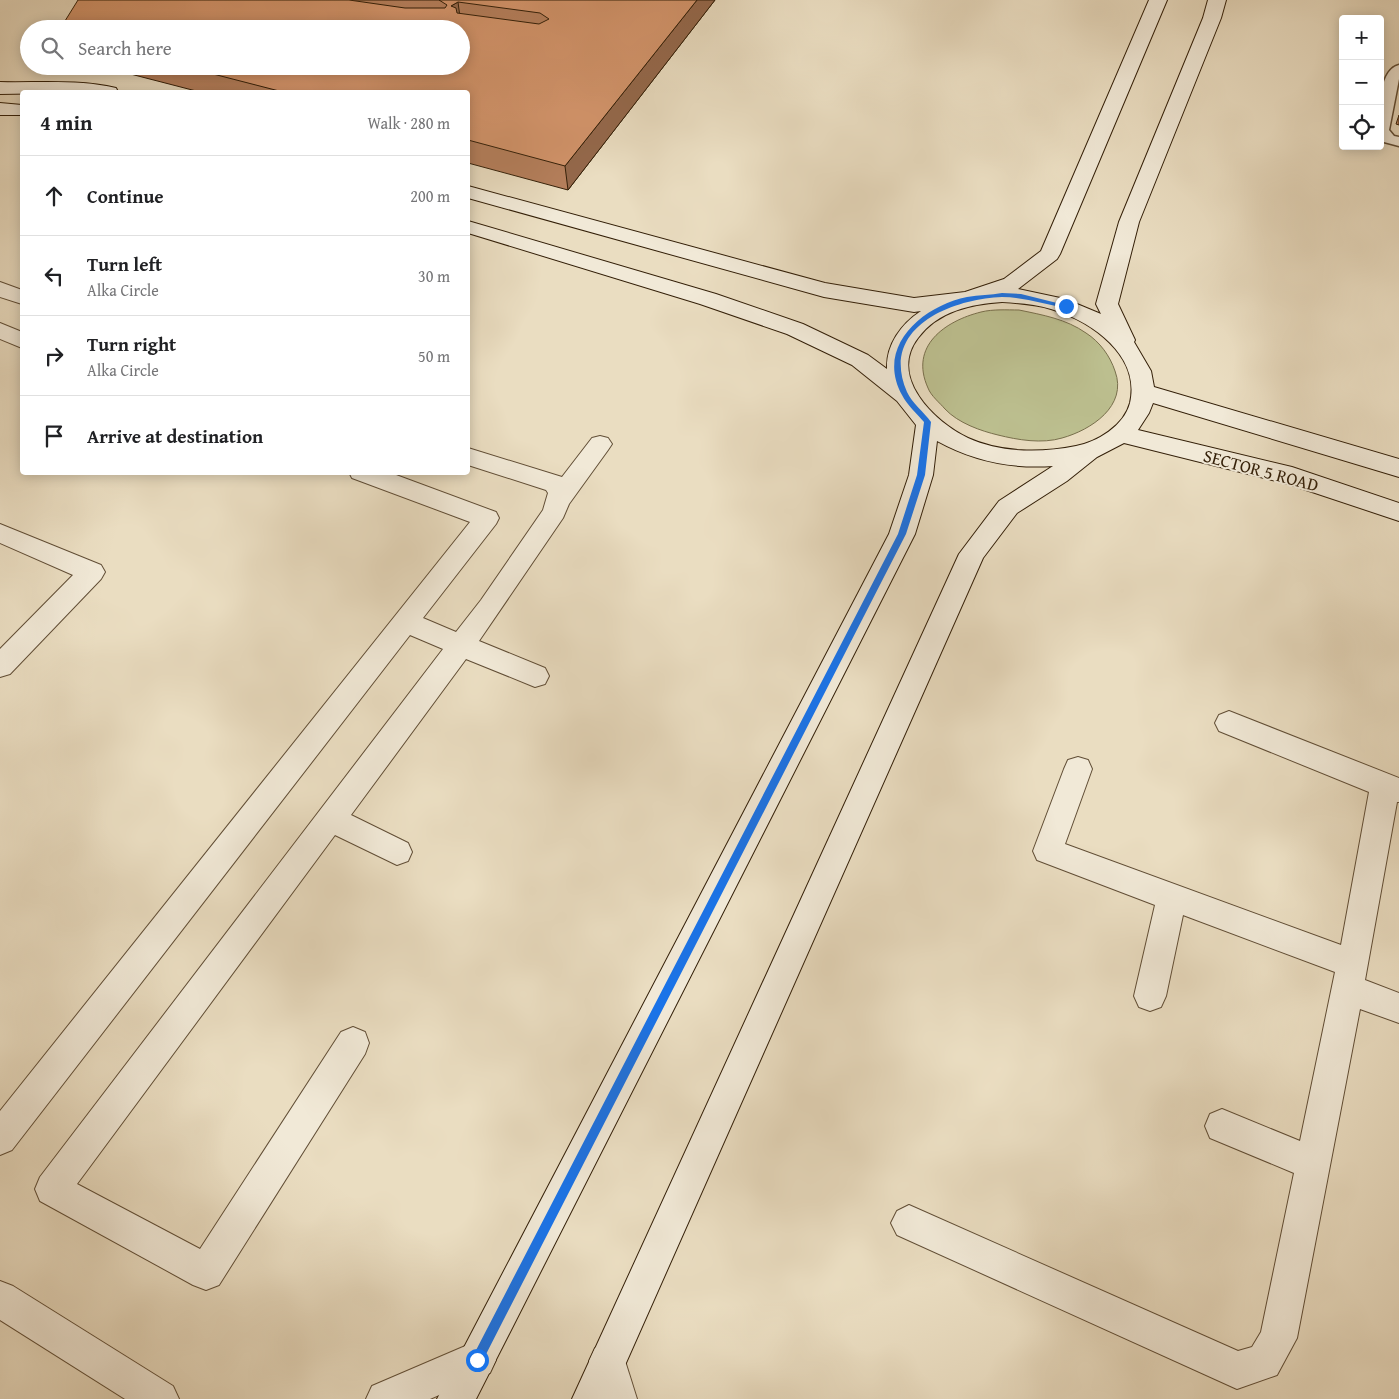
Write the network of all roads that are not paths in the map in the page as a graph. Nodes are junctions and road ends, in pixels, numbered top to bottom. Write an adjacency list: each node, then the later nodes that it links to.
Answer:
1 (1158, 0): 13 (street)
2 (1217, 0): 16 (street)
3 (1399, 69): 8 (lane)
4 (0, 88): 5 (street)
5 (84, 90)
6 (0, 109): 7 (street)
7 (20, 110)
8 (1399, 142)
9 (470, 193): 13 (street)
10 (470, 228): 18 (street)
11 (0, 289): 12 (street)
12 (20, 296)
13 (967, 299): 16 (street); 18 (street)
14 (0, 330): 15 (street)
15 (20, 340)
16 (1127, 348): 17 (street)
17 (1143, 392): 20 (street); 24 (street)
18 (905, 395): 19 (street)
19 (928, 422): 22 (street); 48 (street)
20 (1121, 434): 22 (street); 27 (street, SECTOR 5 ROAD)
21 (600, 444): 26 (street)
22 (1088, 452): 49 (street)
23 (470, 457): 26 (street)
24 (1399, 468)
25 (369, 475): 29 (street)
26 (558, 501): 30 (street)
27 (1399, 512)
28 (0, 533): 31 (street)
29 (406, 622): 30 (street); 44 (street)
30 (462, 645): 32 (street); 36 (street)
31 (0, 666)
32 (535, 676)
33 (1229, 724): 35 (street)
34 (1078, 769): 38 (street)
35 (1392, 787): 39 (street)
36 (331, 818): 37 (street); 42 (street)
37 (397, 852)
38 (1172, 897): 39 (street); 40 (street)
39 (1350, 976): 41 (street); 45 (street)
40 (1150, 996)
41 (1399, 1008)
42 (353, 1043)
43 (1222, 1126): 45 (street)
44 (0, 1138)
45 (1313, 1164): 46 (street)
46 (909, 1223)
47 (0, 1299): 50 (street)
48 (477, 1360): 51 (street); 52 (street)
49 (608, 1361): 53 (street); 54 (street)
50 (160, 1399)
51 (385, 1399)
52 (456, 1399)
53 (591, 1399)
54 (618, 1399)

